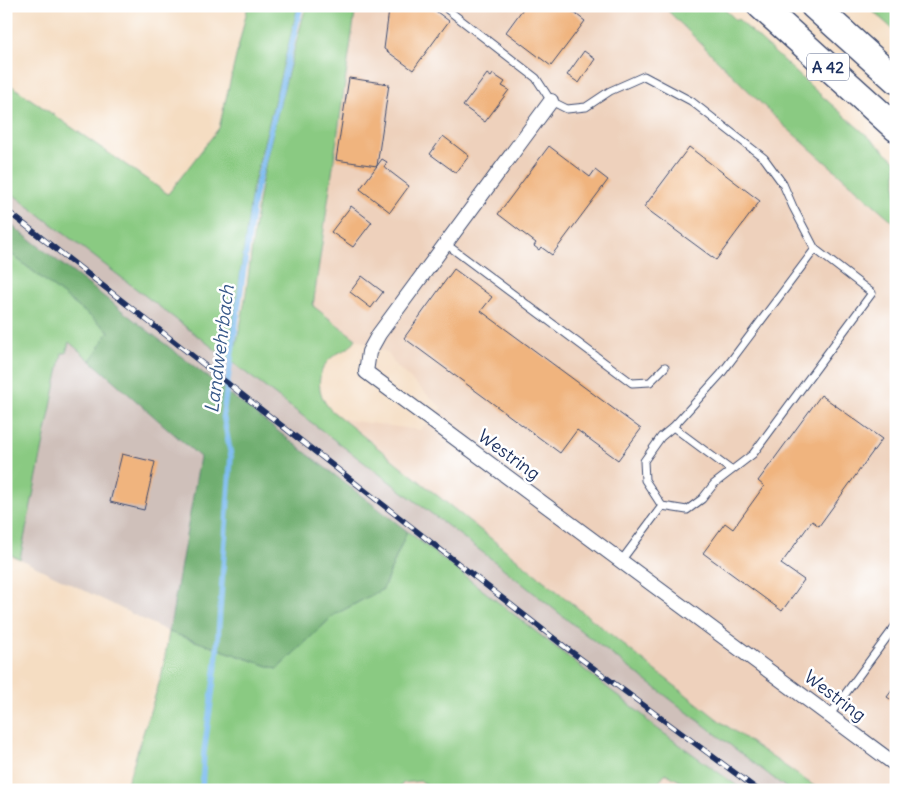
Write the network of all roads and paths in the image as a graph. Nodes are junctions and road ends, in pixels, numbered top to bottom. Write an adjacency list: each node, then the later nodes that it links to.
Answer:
1 (445, 6): 5 (lane)
2 (761, 6): 6 (highway, A 42)
3 (814, 6): 4 (highway, A 42)
4 (896, 80)
5 (551, 101): 7 (street, Westring); 8 (lane)
6 (896, 128)
7 (446, 244): 9 (lane); 13 (street, Westring)
8 (815, 249): 10 (lane); 11 (lane)
9 (665, 367)
10 (673, 427): 11 (lane); 12 (lane)
11 (731, 470): 12 (lane)
12 (662, 506): 13 (lane)
13 (620, 562): 15 (street, Westring)
14 (896, 625): 15 (lane)
15 (830, 716): 16 (street, Westring)
16 (896, 765)

